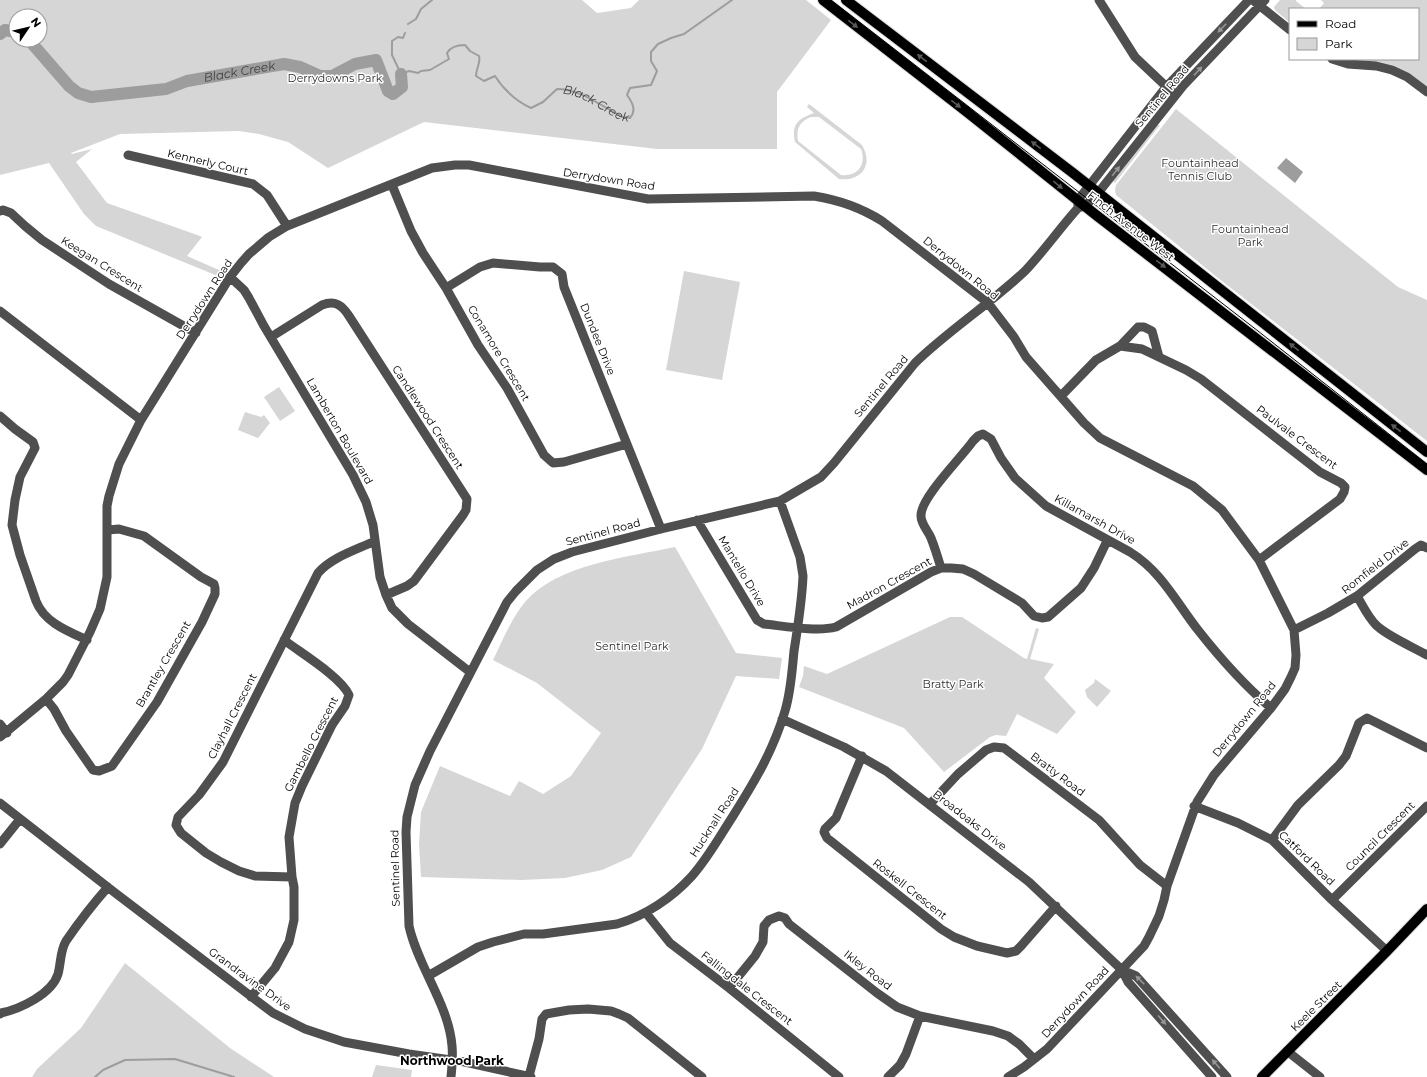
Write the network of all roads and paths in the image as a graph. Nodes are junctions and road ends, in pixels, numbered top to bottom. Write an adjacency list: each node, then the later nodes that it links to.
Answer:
1 (823, 0): 15 (main road, Finch Avenue West, one-way to 15)
2 (846, 0): 13 (main road, Finch Avenue West, one-way to 2)
3 (1099, 0): 8 (street)
4 (1249, 0): 8 (street, Sentinel Road, one-way to 8)
5 (1259, 2): 6 (street); 10 (street, Sentinel Road, one-way to 5)
6 (1289, 29)
7 (1335, 60): 9 (street)
8 (1166, 87): 10 (street); 13 (street, Sentinel Road)
9 (1427, 92)
10 (1176, 96): 14 (street, Sentinel Road, one-way to 10)
11 (128, 155): 17 (street, Kennerly Court)
12 (392, 185): 17 (street, Derrydown Road); 19 (street, Conamore Crescent); 20 (street, Derrydown Road)
13 (1089, 186): 14 (main road, Finch Avenue West); 15 (street, Sentinel Road)
14 (1098, 194): 15 (street, Sentinel Road); 30 (main road, Finch Avenue West, one-way to 14)
15 (1081, 205): 20 (street, Sentinel Road); 31 (main road, Finch Avenue West, one-way to 31)
16 (0, 211): 22 (street, Keegan Crescent)
17 (287, 226): 18 (street, Derrydown Road)
18 (230, 277): 22 (street, Derrydown Road); 23 (street, Lamberton Boulevard)
19 (446, 288): 29 (street, Conamore Crescent); 29 (street, Dundee Drive)
20 (988, 302): 26 (street, Derrydown Road); 32 (street, Sentinel Road)
21 (0, 311): 28 (street)
22 (196, 333): 28 (street, Derrydown Road)
23 (271, 337): 37 (street, Lamberton Boulevard); 41 (street, Candlewood Crescent)
24 (1120, 346): 25 (street, Paulvale Crescent); 25 (street); 26 (street)
25 (1159, 357): 39 (street, Paulvale Crescent)
26 (1061, 396): 39 (street, Derrydown Road)
27 (0, 416): 45 (street)
28 (141, 420): 35 (street, Derrydown Road)
29 (627, 444): 34 (street, Dundee Drive)
30 (1427, 452)
31 (1427, 470)
32 (780, 502): 33 (street, Sentinel Road); 43 (street, Hucknall Road)
33 (697, 520): 34 (street, Sentinel Road); 43 (street, Mantello Drive)
34 (661, 529): 48 (street, Sentinel Road)
35 (108, 530): 45 (street, Derrydown Road); 49 (street, Brantley Crescent)
36 (1107, 540): 40 (street, Madron Crescent); 40 (street, Killamarsh Drive); 50 (street, Killamarsh Drive)
37 (375, 541): 41 (street, Lamberton Boulevard); 46 (street, Clayhall Crescent)
38 (1427, 548): 42 (street, Romfield Drive)
39 (1259, 560): 44 (street, Derrydown Road)
40 (941, 568): 43 (street, Madron Crescent)
41 (386, 595): 48 (street, Lamberton Boulevard)
42 (1357, 596): 44 (street, Romfield Drive); 47 (street)
43 (797, 627): 51 (street, Hucknall Road)
44 (1294, 630): 50 (street, Derrydown Road)
45 (86, 640): 49 (street, Derrydown Road)
46 (284, 640): 63 (street, Gambello Crescent); 63 (street, Clayhall Crescent)
47 (1427, 656)
48 (470, 672): 72 (street, Sentinel Road)
49 (46, 699): 53 (street, Derrydown Road)
50 (1271, 708): 58 (street, Derrydown Road)
51 (782, 719): 55 (street, Broadoaks Drive); 68 (street, Hucknall Road)
52 (0, 724): 53 (street)
53 (3, 735)
54 (1427, 748): 61 (street)
55 (862, 756): 57 (street, Broadoaks Drive); 67 (street, Roskell Crescent)
56 (0, 803): 60 (street, Grandravine Drive)
57 (930, 804): 64 (street, Bratty Road); 67 (street, Broadoaks Drive)
58 (1194, 806): 61 (street, Catford Road); 64 (street, Derrydown Road)
59 (1427, 806): 66 (street, Council Crescent)
60 (20, 819): 62 (street); 65 (street, Grandravine Drive)
61 (1272, 840): 66 (street, Catford Road)
62 (0, 844)
63 (292, 877): 75 (street, Gambello Crescent)
64 (1167, 886): 71 (street, Derrydown Road)
65 (108, 887): 75 (street, Grandravine Drive); 77 (street)
66 (1332, 900): 70 (street, Catford Road)
67 (1056, 906): 71 (street, Broadoaks Drive)
68 (646, 913): 72 (street, Hucknall Road); 73 (street, Fallingdale Crescent)
69 (1426, 914): 70 (main road, Keele Street)
70 (1387, 951): 82 (main road, Keele Street)
71 (1122, 970): 74 (street, Broadoaks Drive, one-way to 71); 76 (street, Broadoaks Drive); 83 (street, Derrydown Road)
72 (428, 976): 85 (street, Sentinel Road)
73 (729, 988): 78 (street, Ikley Road); 89 (street, Fallingdale Crescent)
74 (1155, 995): 76 (street); 79 (street, Broadoaks Drive)
75 (251, 997): 85 (street, Grandravine Drive)
76 (1146, 1002): 80 (street, Broadoaks Drive, one-way to 80)
77 (0, 1013)
78 (920, 1016): 83 (street, Ikley Road); 90 (street)
79 (1186, 1031): 80 (street); 81 (street, Broadoaks Drive)
80 (1178, 1038): 84 (street, Broadoaks Drive)
81 (1204, 1051): 84 (street); 93 (street, Broadoaks Drive, one-way to 81)
82 (1287, 1051): 94 (main road, Keele Street); 95 (street)
83 (1034, 1059): 91 (street, Derrydown Road)
84 (1196, 1059): 92 (street, Broadoaks Drive)
85 (452, 1061): 86 (street, Sentinel Road); 87 (street, Grandravine Drive)
86 (451, 1077)
87 (530, 1077): 88 (street)
88 (702, 1077)
89 (839, 1077)
90 (888, 1077)
91 (1008, 1077)
92 (1212, 1077)
93 (1227, 1077)
94 (1262, 1077)
95 (1320, 1077)

